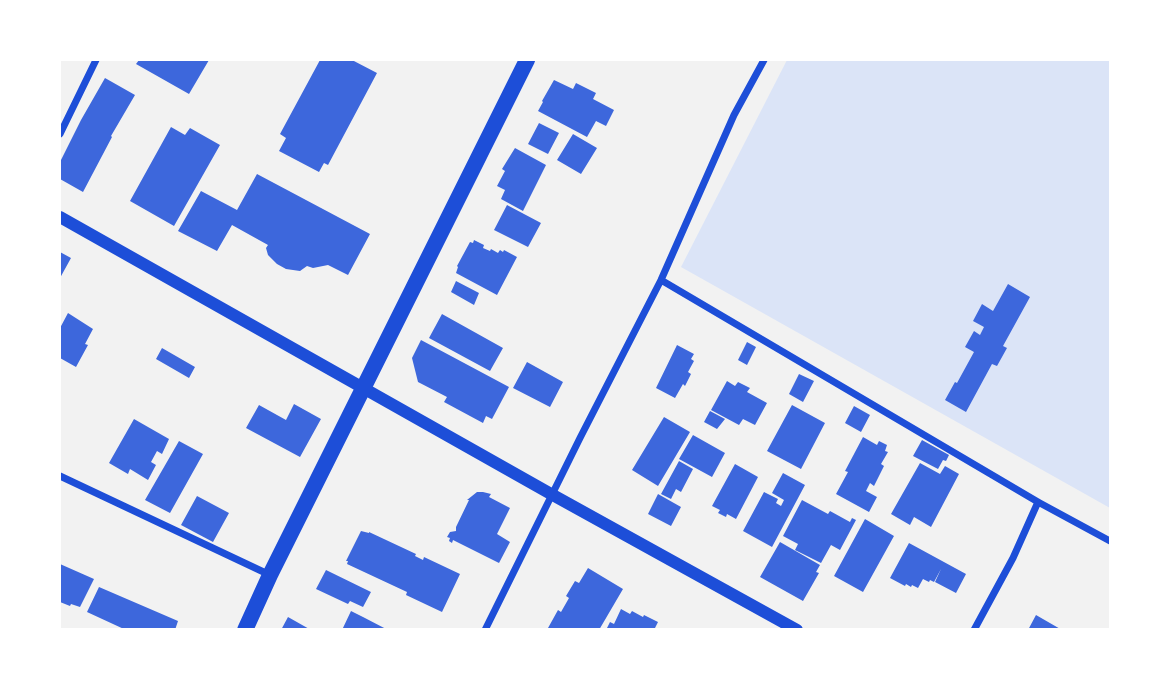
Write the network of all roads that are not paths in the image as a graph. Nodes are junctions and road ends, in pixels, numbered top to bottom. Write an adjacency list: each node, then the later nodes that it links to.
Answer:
1 (96, 60): 4 (street)
2 (527, 60): 7 (highway)
3 (764, 60): 6 (street)
4 (60, 134)
5 (60, 217): 7 (street)
6 (661, 280): 9 (street); 10 (street)
7 (363, 388): 9 (street); 12 (highway)
8 (60, 476): 12 (street)
9 (551, 494): 14 (street); 15 (street)
10 (1038, 502): 11 (street); 16 (street)
11 (1111, 541)
12 (270, 575): 13 (highway)
13 (245, 629)
14 (485, 629)
15 (797, 629)
16 (974, 629)

